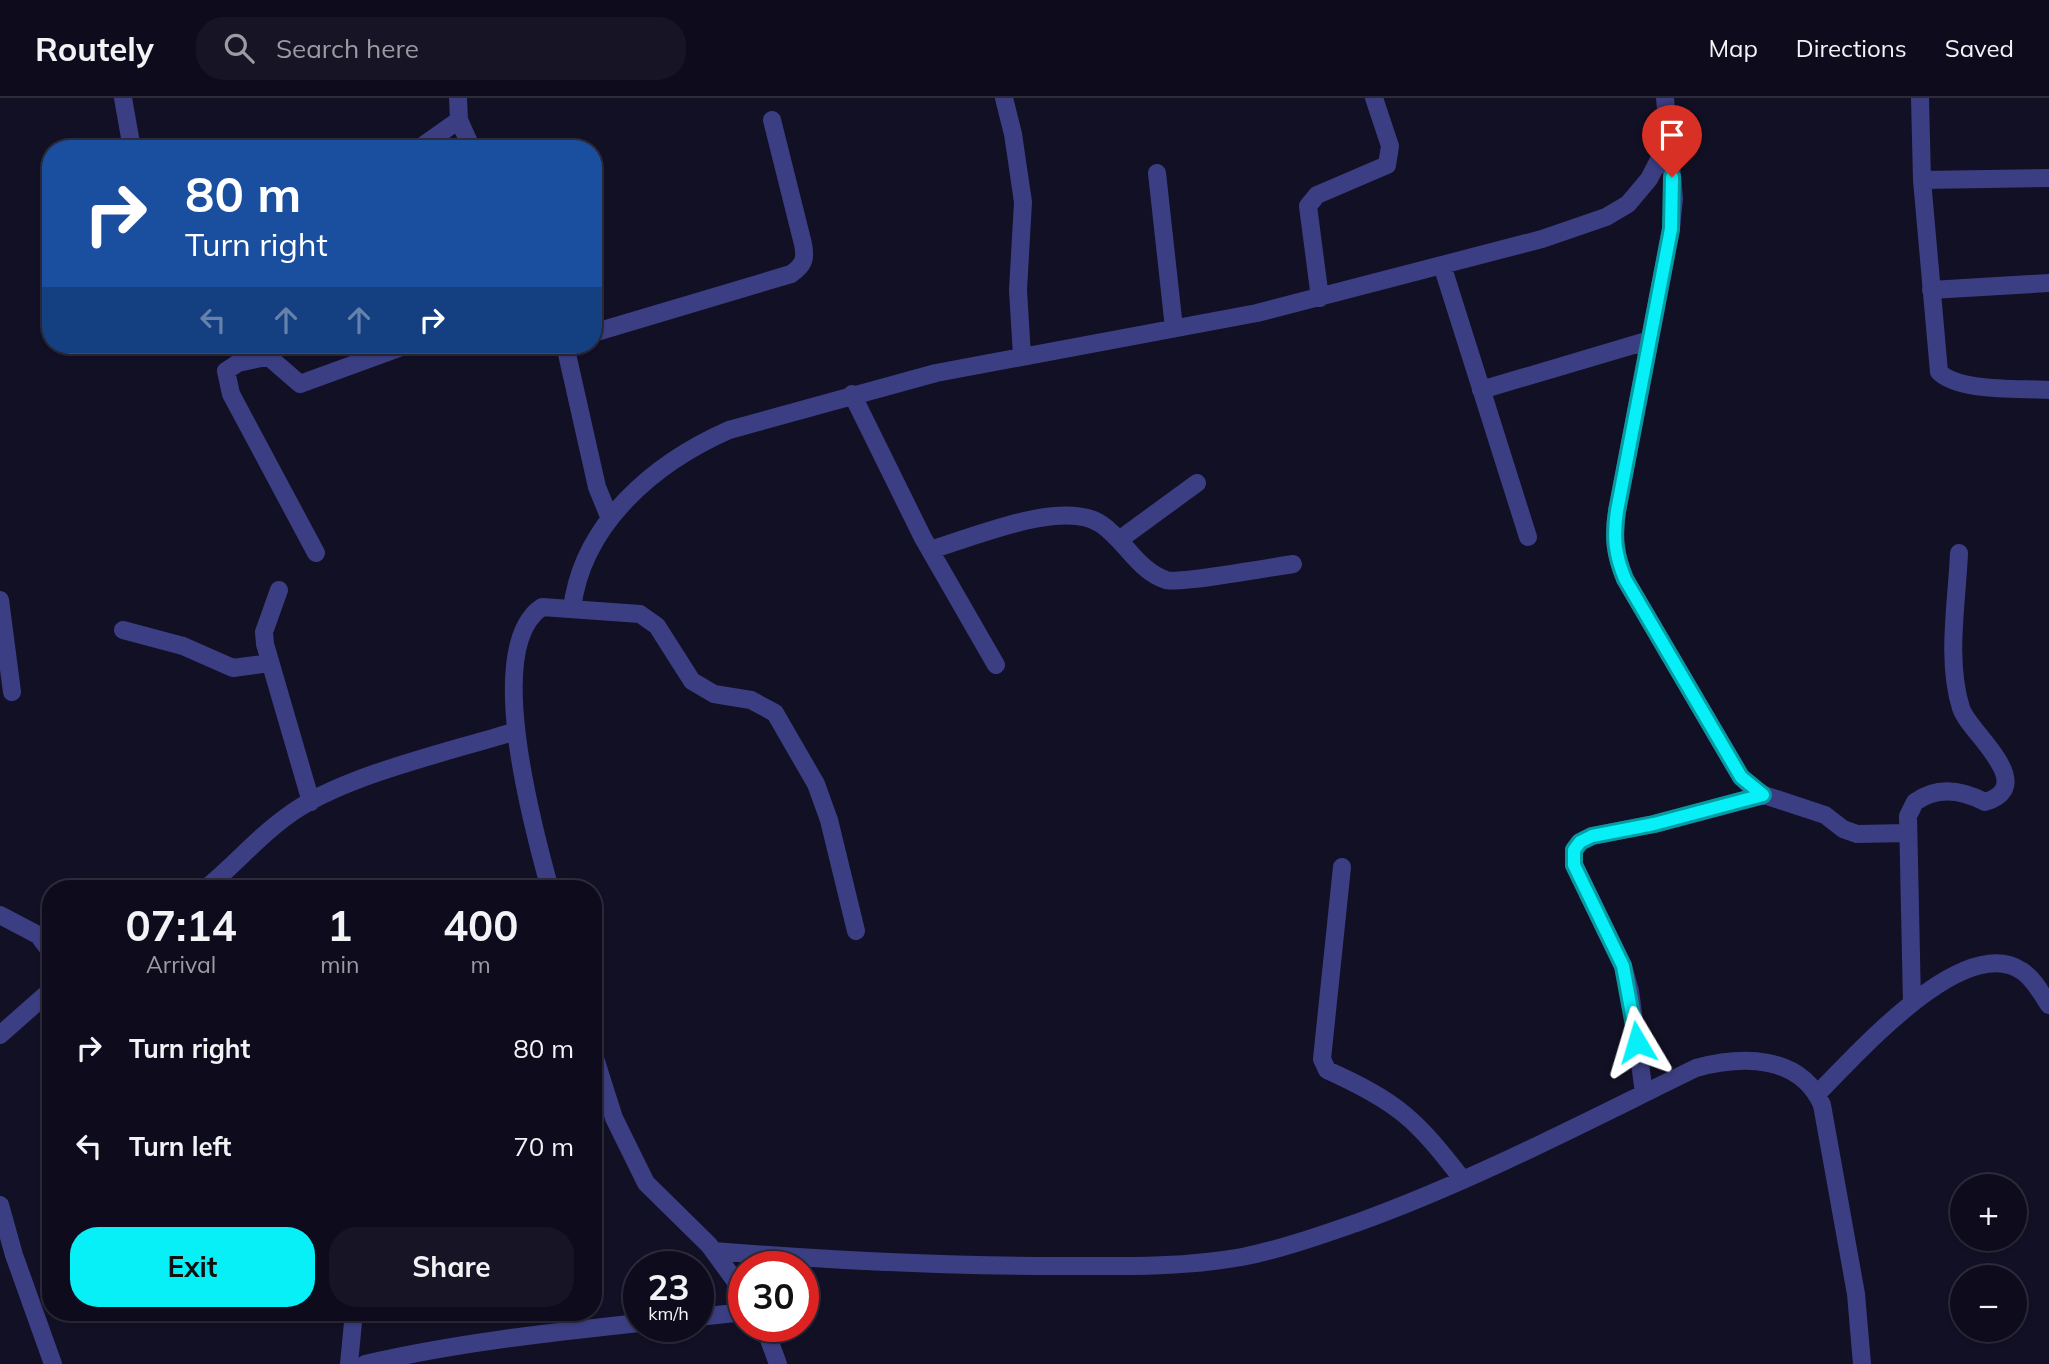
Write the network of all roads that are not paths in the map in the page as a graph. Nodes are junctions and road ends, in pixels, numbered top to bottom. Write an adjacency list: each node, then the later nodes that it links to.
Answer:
1 (123, 98): 9 (street)
2 (458, 98): 7 (street)
3 (1004, 98): 27 (street)
4 (1374, 98): 19 (street)
5 (1665, 98): 12 (street)
6 (1920, 98): 15 (street)
7 (459, 120): 10 (street); 11 (street)
8 (772, 120): 21 (street)
9 (130, 140)
10 (431, 140)
11 (468, 140)
12 (1668, 142): 16 (street); 22 (street)
13 (1157, 173): 20 (street)
14 (2049, 178): 15 (street)
15 (1922, 180): 18 (street)
16 (1441, 265): 19 (street); 28 (street)
17 (2049, 283): 18 (street)
18 (1930, 290): 29 (street)
19 (1320, 298): 20 (street)
20 (1174, 328): 27 (street)
21 (602, 330)
22 (1650, 340): 28 (street); 47 (street)
23 (267, 354): 26 (street)
24 (382, 354): 26 (street)
25 (567, 354): 32 (street)
26 (270, 356): 36 (street)
27 (1022, 356): 30 (street)
28 (1481, 390): 33 (street)
29 (2049, 390)
30 (852, 394): 32 (street); 35 (street)
31 (1196, 483): 34 (street)
32 (610, 519): 41 (street)
33 (1528, 537)
34 (1119, 540): 35 (street); 38 (street)
35 (930, 550): 44 (street)
36 (316, 552)
37 (1959, 553): 49 (street)
38 (1293, 564)
39 (279, 590): 43 (street)
40 (0, 600): 45 (street)
41 (572, 609): 46 (street); 54 (street)
42 (123, 630): 43 (street)
43 (269, 663): 48 (street)
44 (996, 665)
45 (12, 692)
46 (516, 732): 48 (street); 52 (street)
47 (1763, 795): 49 (street); 61 (street)
48 (311, 802): 51 (street)
49 (1907, 834): 57 (street)
50 (1342, 867): 63 (street)
51 (215, 880)
52 (548, 880)
53 (0, 915): 55 (street)
54 (856, 931)
55 (42, 940)
56 (42, 998): 59 (street)
57 (1912, 1003): 58 (street); 62 (street)
58 (2049, 1005)
59 (0, 1035)
60 (602, 1080): 65 (street)
61 (1644, 1093): 62 (street); 63 (street)
62 (1817, 1094): 74 (street)
63 (1463, 1181): 65 (street)
64 (0, 1205): 70 (street)
65 (714, 1251): 66 (street)
66 (728, 1271)
67 (353, 1321): 71 (street)
68 (623, 1325): 72 (street)
69 (770, 1342): 73 (street)
70 (54, 1364)
71 (349, 1364)
72 (365, 1364)
73 (778, 1364)
74 (1862, 1364)

